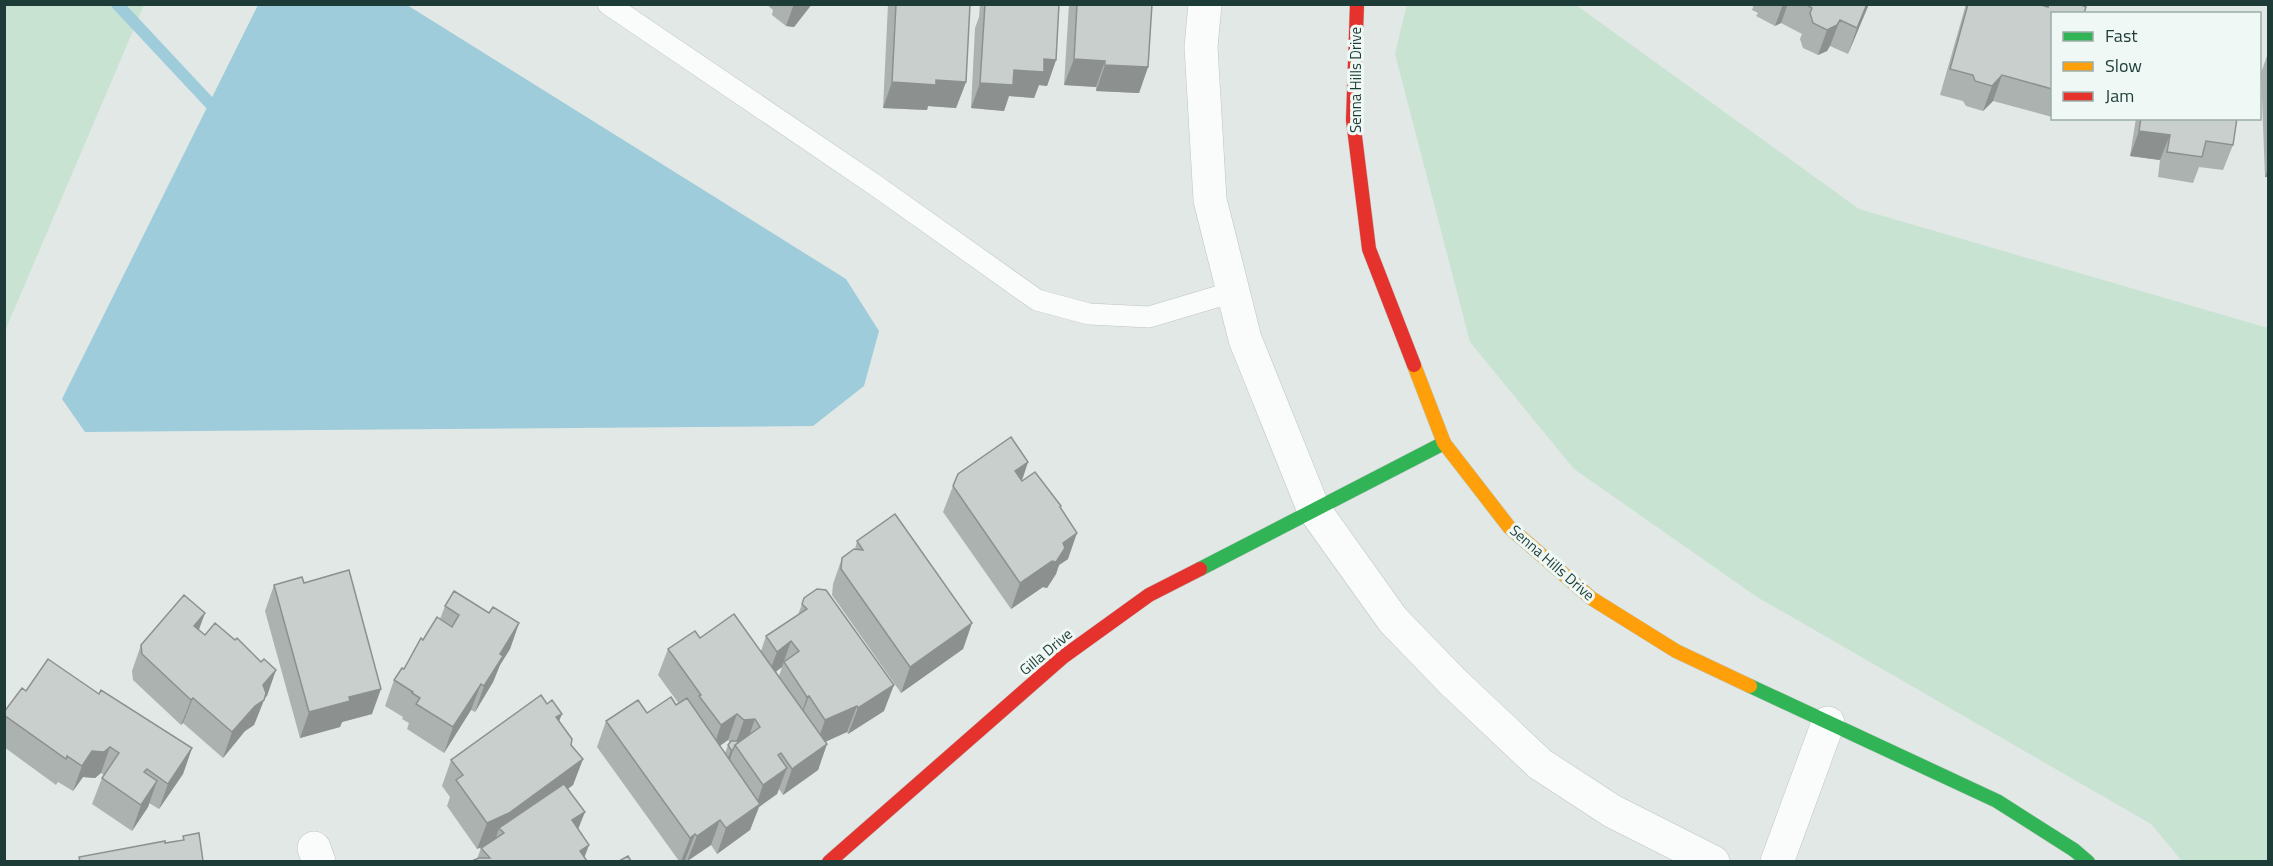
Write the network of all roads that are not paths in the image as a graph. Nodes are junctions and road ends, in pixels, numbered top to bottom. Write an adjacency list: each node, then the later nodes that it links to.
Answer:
1 (608, 4): 4 (lane)
2 (1205, 4): 4 (street)
3 (1357, 4): 5 (street, Senna Hills Drive)
4 (1233, 292): 6 (street)
5 (1444, 442): 6 (street, Gilla Drive); 7 (street, Senna Hills Drive)
6 (1314, 508): 8 (street, Gilla Drive); 9 (street)
7 (1828, 723): 10 (street); 11 (street, Senna Hills Drive)
8 (829, 861)
9 (1713, 861)
10 (1777, 861)
11 (2088, 861)

